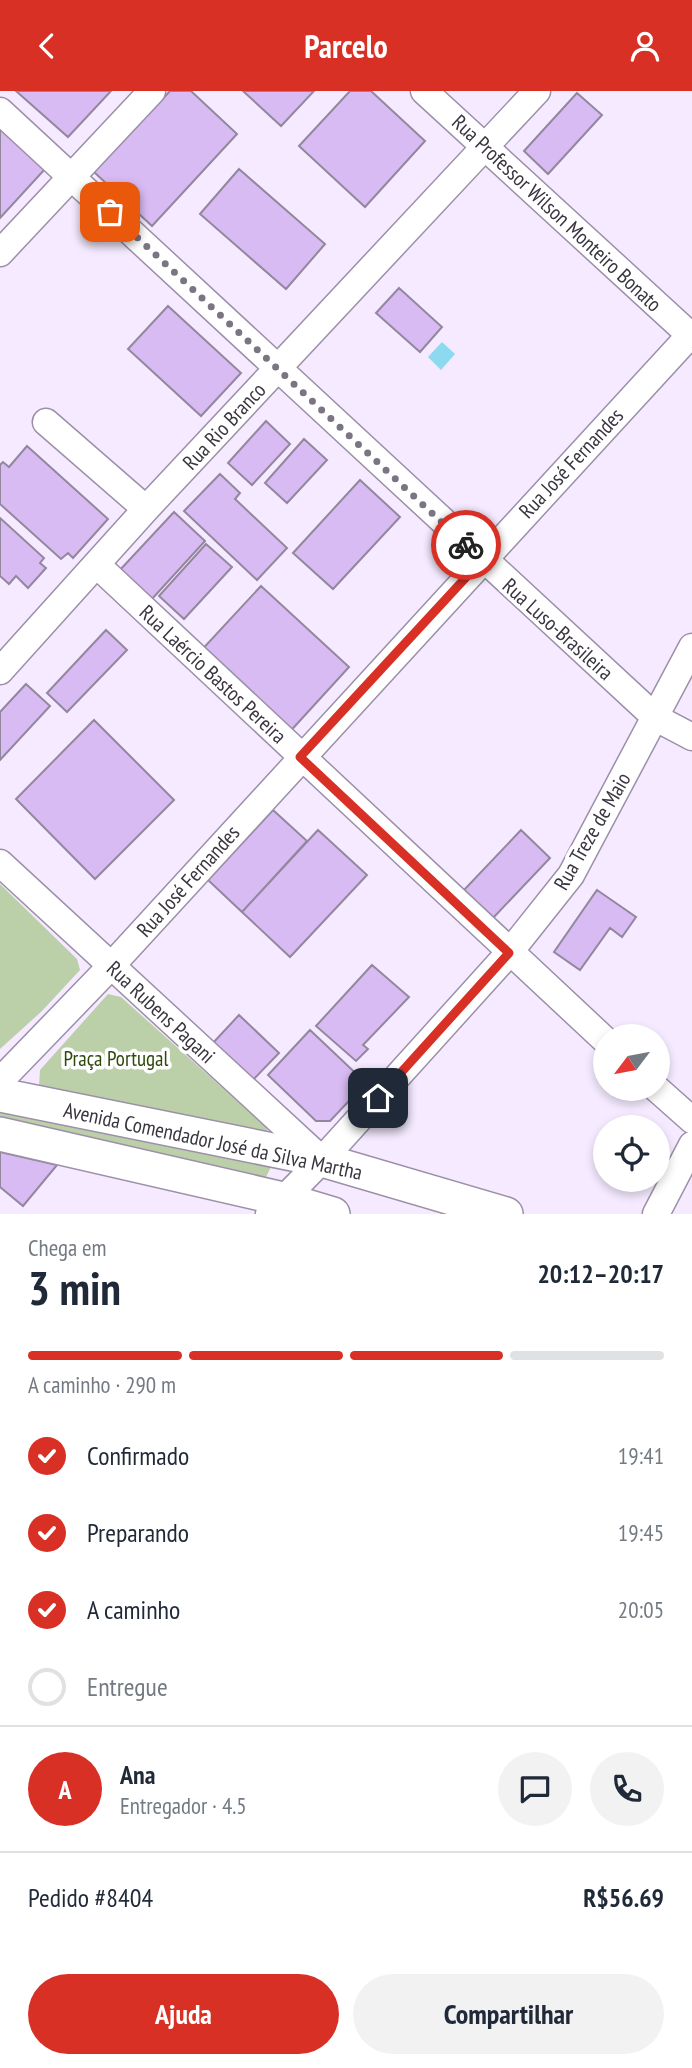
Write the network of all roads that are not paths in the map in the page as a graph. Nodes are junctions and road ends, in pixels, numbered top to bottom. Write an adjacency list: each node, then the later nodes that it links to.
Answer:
1 (152, 91): 6 (street)
2 (424, 91): 5 (street, Rua Professor Wilson Monteiro Bonato)
3 (537, 91): 5 (street, Rua Rio Branco)
4 (0, 111): 6 (street, Rua Luso-Brasileira)
5 (486, 148): 8 (street, Rua Professor Wilson Monteiro Bonato); 9 (street, Rua Rio Branco)
6 (72, 177): 7 (street); 9 (street, Rua Luso-Brasileira)
7 (0, 253)
8 (691, 334): 12 (street, Rua José Fernandes)
9 (279, 368): 11 (street, Rua Rio Branco); 12 (street, Rua Luso-Brasileira)
10 (46, 422): 11 (street)
11 (146, 509): 13 (street, Rua Rio Branco)
12 (482, 560): 16 (street, Rua Luso-Brasileira); 18 (street, Rua José Fernandes)
13 (97, 565): 15 (street, Rua Rio Branco); 18 (street, Rua Laércio Bastos Pereira)
14 (692, 647): 16 (street, Rua Treze de Maio)
15 (0, 671)
16 (656, 718): 17 (street, Rua Luso-Brasileira); 20 (street, Rua Treze de Maio)
17 (692, 737)
18 (300, 757): 20 (street, Rua Laércio Bastos Pereira); 21 (street, Rua José Fernandes)
19 (0, 863): 21 (street, Rua Rubens Pagani)
20 (509, 953): 22 (street, Rua Laércio Bastos Pereira); 29 (street, Rua Treze de Maio)
21 (111, 966): 23 (street); 29 (street, Rua Rubens Pagani)
22 (593, 1029)
23 (0, 1081)
24 (0, 1095): 29 (main road, Avenida Comendador José da Silva Martha)
25 (670, 1101): 26 (street)
26 (692, 1120)
27 (0, 1134): 30 (main road, Avenida Comendador José da Silva Martha)
28 (692, 1145): 33 (street)
29 (322, 1160): 30 (street, Rua Treze de Maio); 32 (main road, Avenida Comendador José da Silva Martha)
30 (276, 1206): 31 (main road, Avenida Comendador José da Silva Martha)
31 (333, 1214)
32 (506, 1214)
33 (656, 1214)

